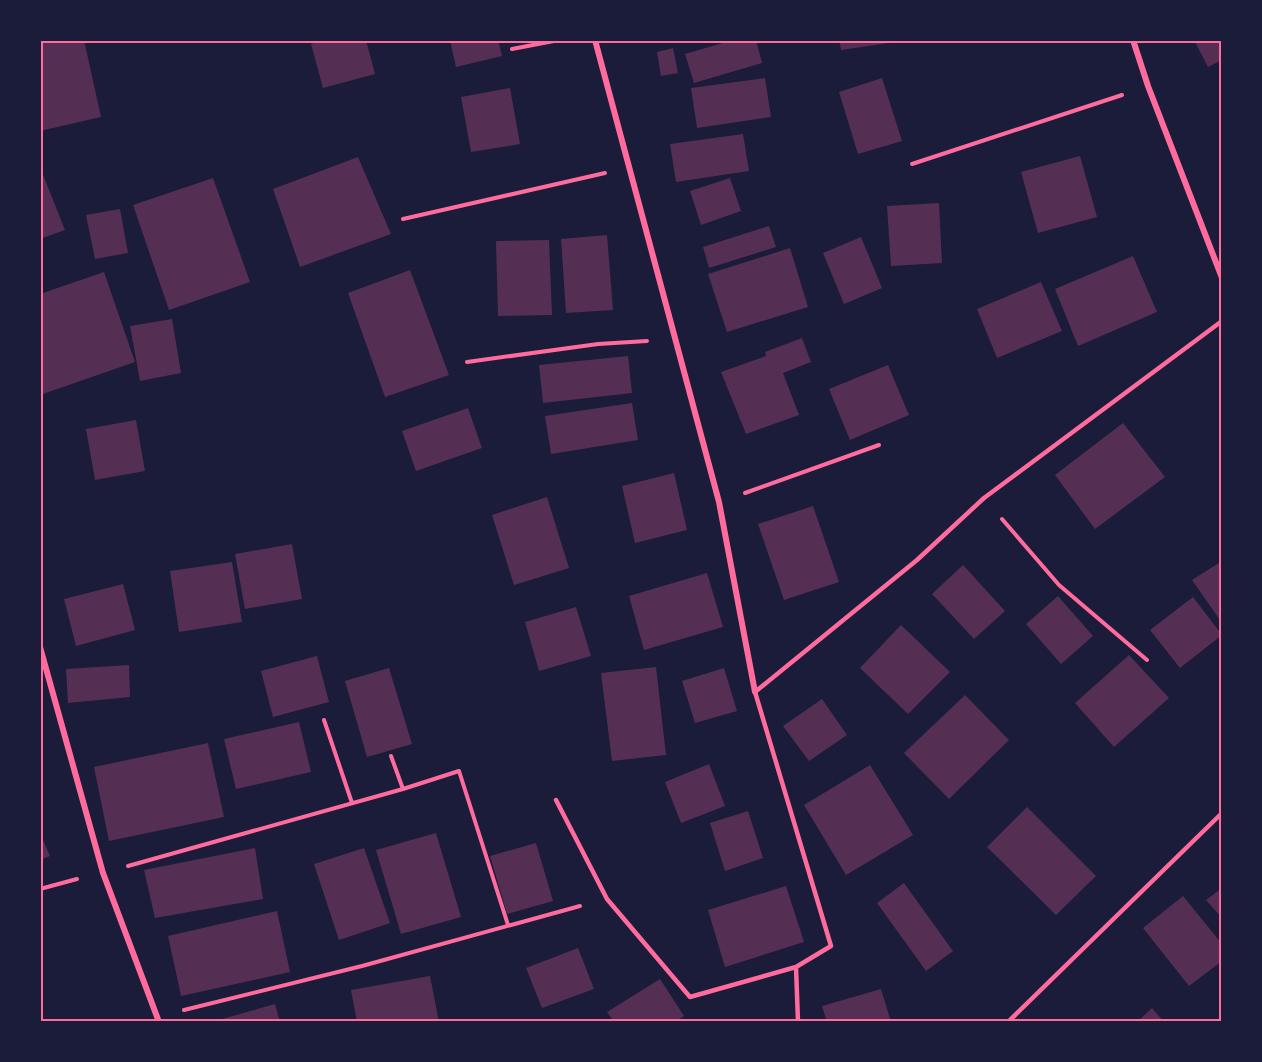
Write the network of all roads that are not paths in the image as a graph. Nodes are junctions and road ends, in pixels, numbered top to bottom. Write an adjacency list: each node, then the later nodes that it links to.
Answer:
1 (595, 40): 6 (street)
2 (1133, 40): 3 (street)
3 (1221, 278)
4 (1221, 321): 6 (lane)
5 (40, 647): 10 (street)
6 (755, 692): 9 (lane)
7 (556, 800): 9 (lane)
8 (1221, 813): 12 (lane)
9 (796, 967): 11 (lane)
10 (158, 1019)
11 (798, 1022)
12 (1008, 1022)

